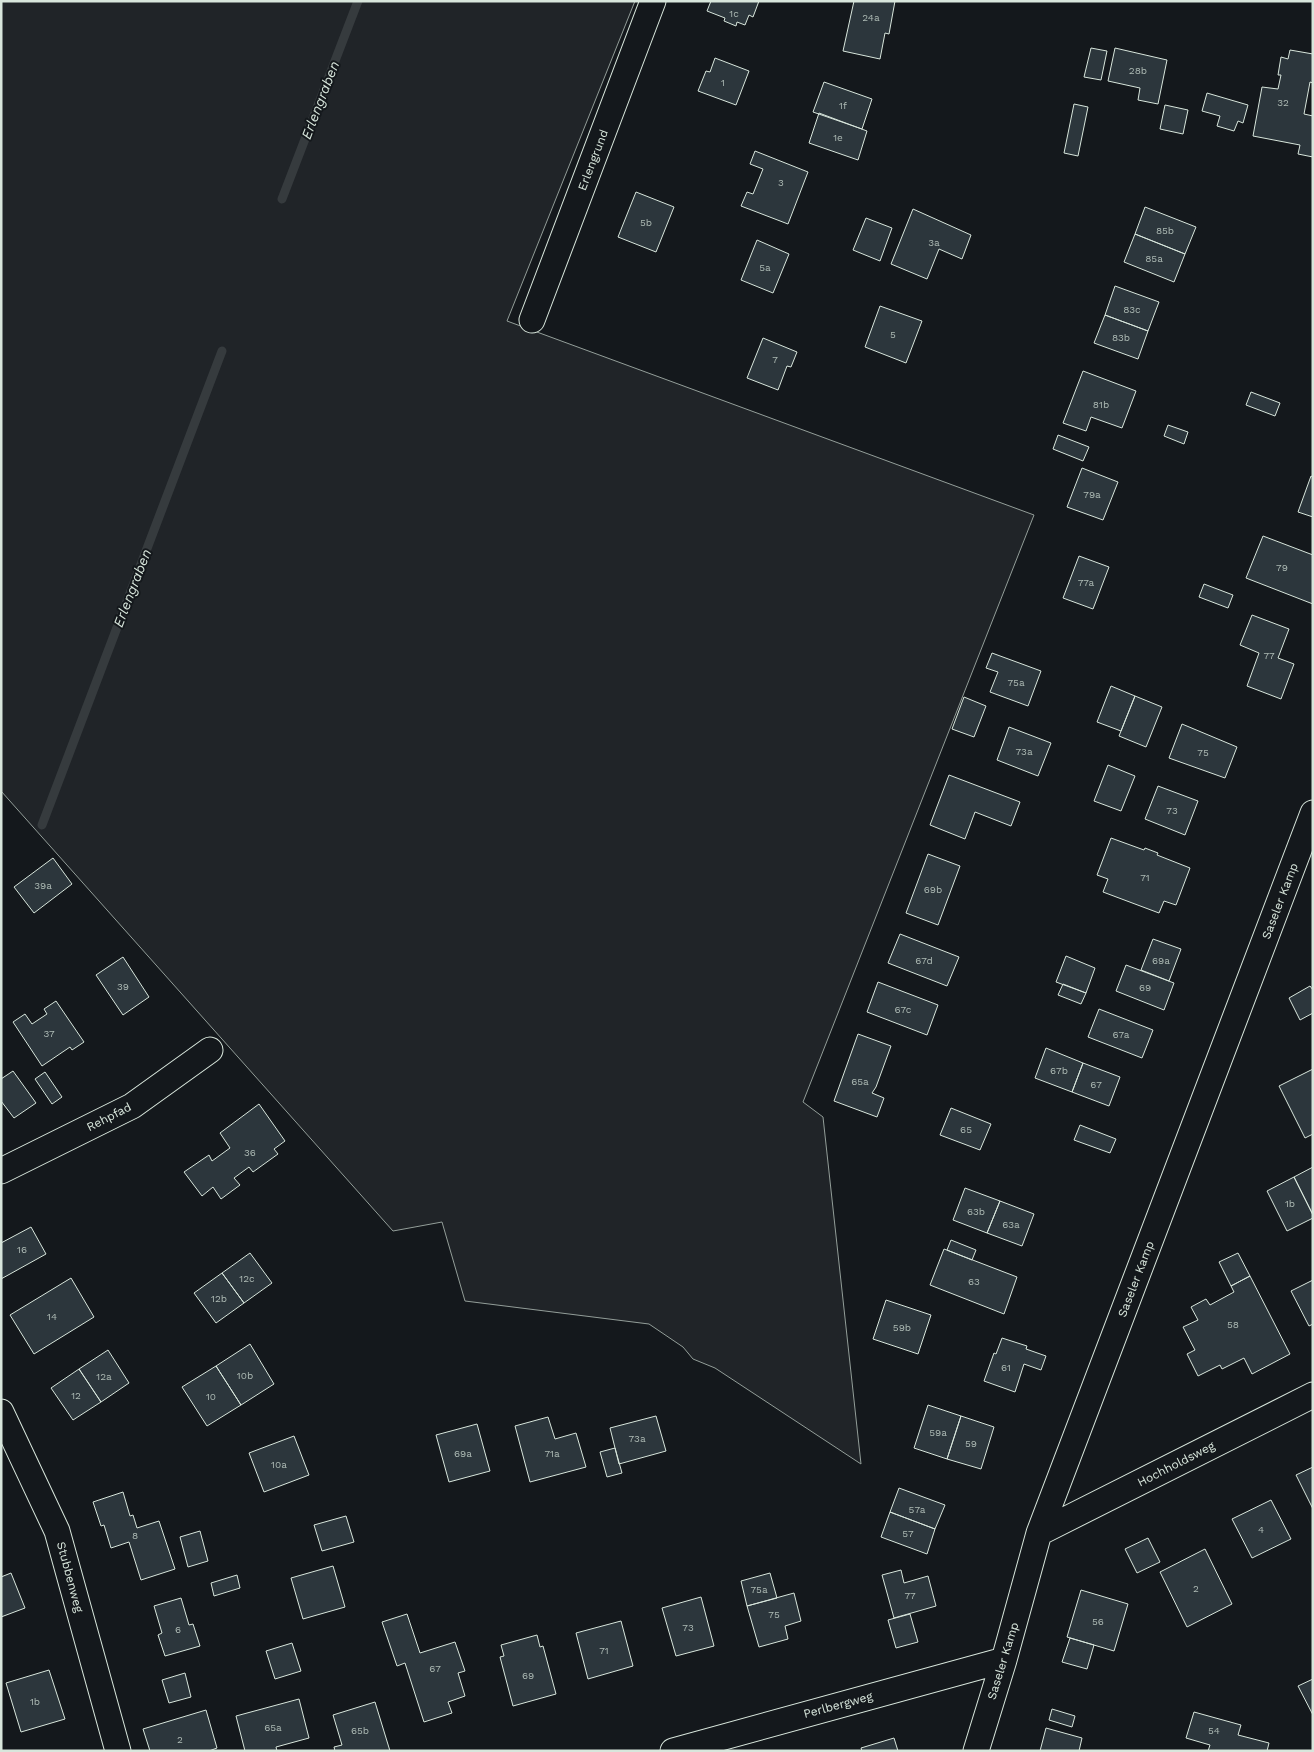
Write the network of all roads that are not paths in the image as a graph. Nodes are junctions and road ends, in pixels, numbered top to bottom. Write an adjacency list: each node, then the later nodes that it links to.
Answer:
1 (653, 1): 2 (street, Erlengrund)
2 (532, 320)
3 (1313, 813): 8 (street, Saseler Kamp)
4 (210, 1050): 5 (street, Rehpfad)
5 (1, 1171)
6 (1313, 1395): 8 (street, Hochholdsweg)
7 (1, 1412): 10 (street, Stubbenweg)
8 (1039, 1533): 9 (street, Saseler Kamp)
9 (1004, 1660): 11 (street, Perlbergweg); 12 (street, Saseler Kamp)
10 (118, 1751)
11 (673, 1751)
12 (976, 1751)

